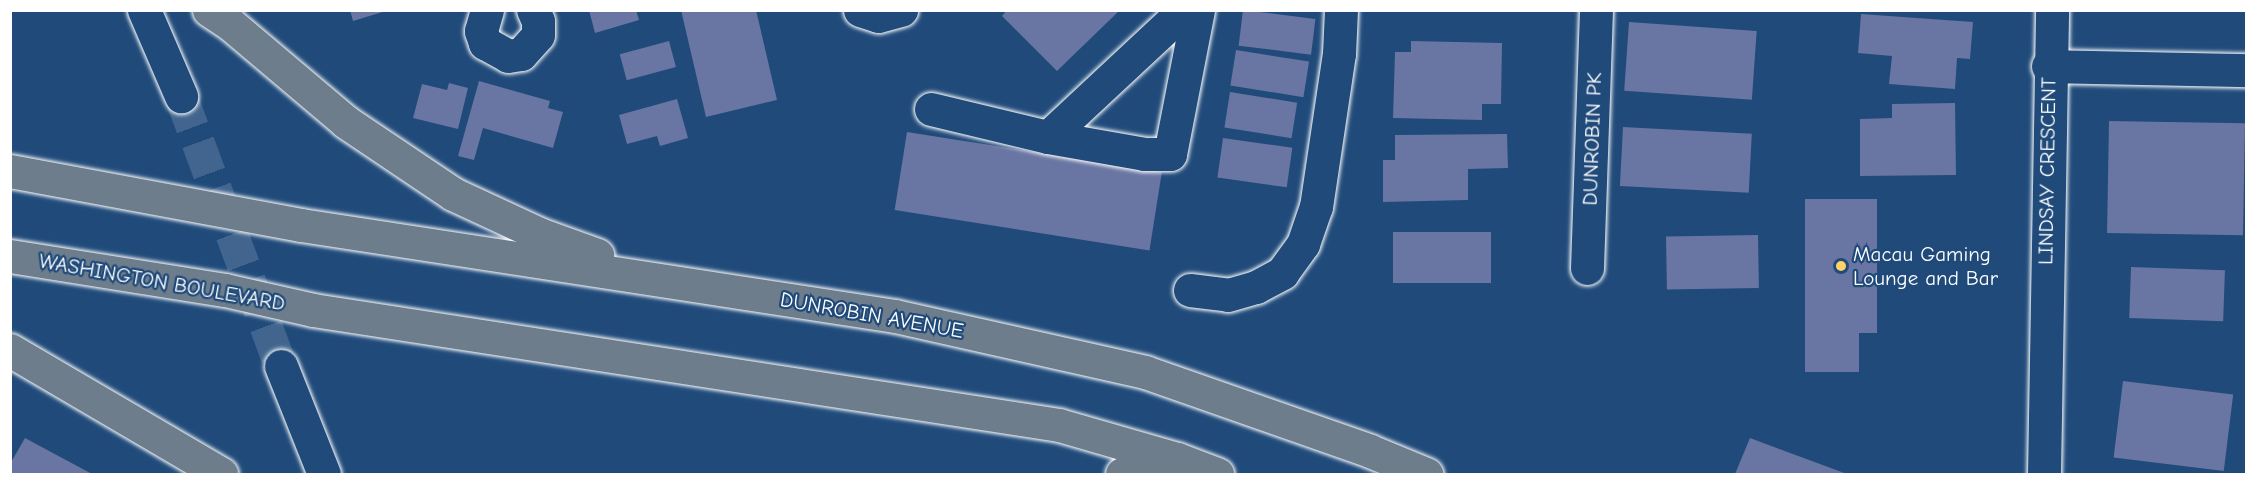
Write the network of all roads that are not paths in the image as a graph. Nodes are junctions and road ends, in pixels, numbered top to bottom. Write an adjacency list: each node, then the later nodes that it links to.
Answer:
1 (144, 10): 14 (street)
2 (209, 10): 20 (highway)
3 (487, 10): 4 (street)
4 (533, 10)
5 (860, 10): 6 (street)
6 (901, 10)
7 (1184, 10): 16 (street)
8 (1198, 10): 16 (street)
9 (1341, 10): 21 (street)
10 (1596, 10): 19 (street, DUNROBIN PK)
11 (2052, 10): 12 (street)
12 (2048, 66): 13 (street, LINDSAY CRESCENT); 30 (street, LINDSAY CRESCENT)
13 (2247, 70)
14 (181, 96)
15 (931, 109): 16 (street)
16 (1048, 137)
17 (10, 171): 20 (highway, DUNROBIN AVENUE)
18 (10, 256): 24 (highway, WASHINGTON BOULEVARD)
19 (1587, 268)
20 (666, 280): 29 (highway, DUNROBIN AVENUE)
21 (1190, 290)
22 (10, 350): 25 (highway)
23 (281, 366): 26 (street)
24 (1177, 459): 27 (highway); 28 (highway)
25 (221, 474)
26 (324, 474)
27 (1122, 474)
28 (1216, 474)
29 (1426, 474)
30 (2044, 474)

